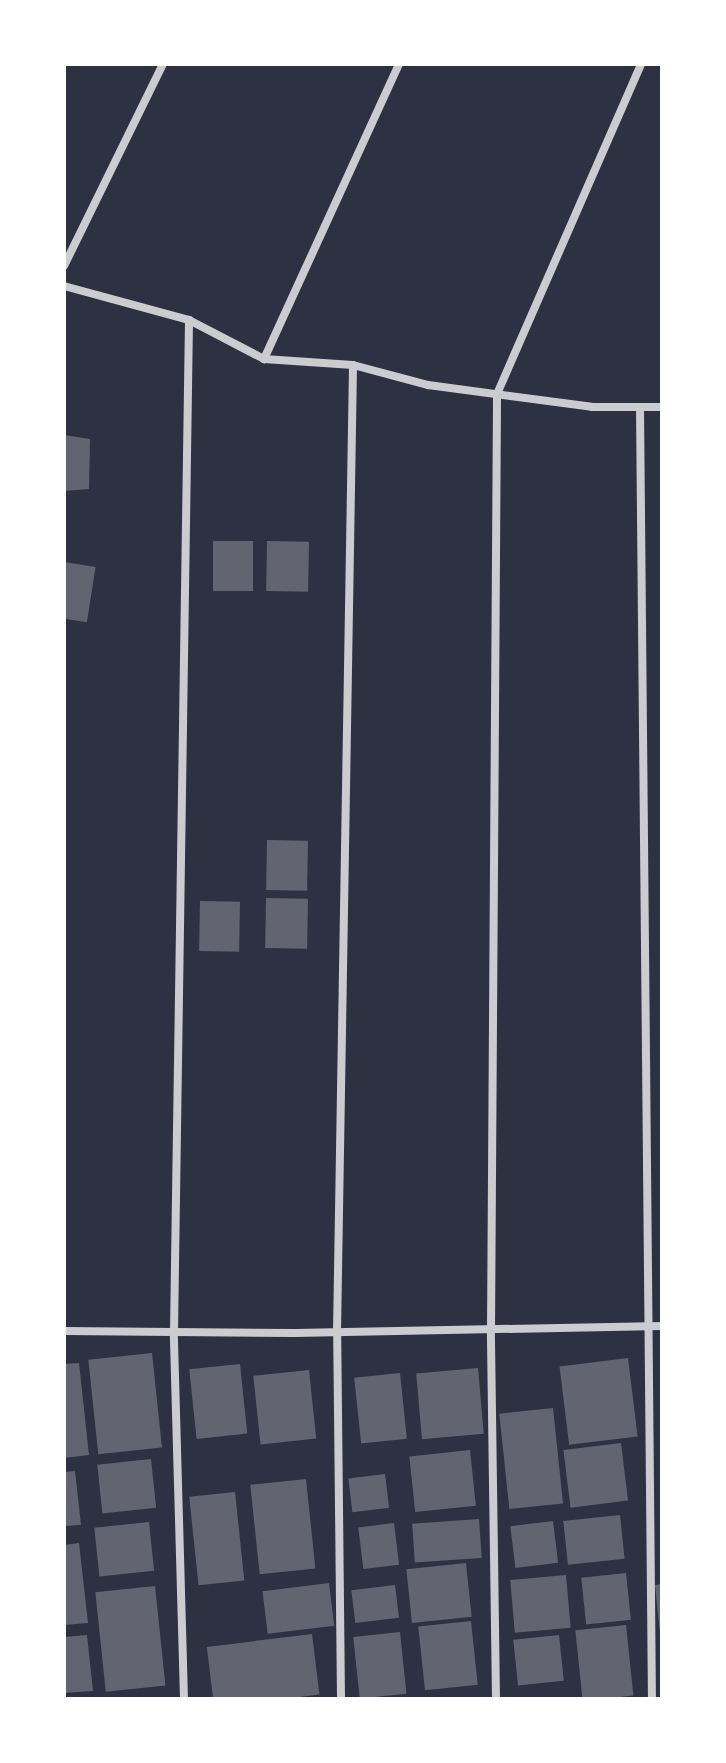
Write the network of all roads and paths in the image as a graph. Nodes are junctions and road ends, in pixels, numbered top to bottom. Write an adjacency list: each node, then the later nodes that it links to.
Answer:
1 (163, 64): 4 (street)
2 (399, 64): 7 (street)
3 (641, 64): 9 (street)
4 (64, 266)
5 (64, 286): 6 (street)
6 (189, 320): 7 (street); 16 (street)
7 (264, 359): 8 (street)
8 (353, 365): 9 (street); 17 (street)
9 (497, 394): 10 (street); 14 (street)
10 (640, 407): 11 (street); 12 (street)
11 (662, 407)
12 (645, 1326): 13 (street); 14 (street); 21 (street)
13 (662, 1326)
14 (491, 1330): 17 (street); 20 (street)
15 (64, 1331): 16 (street)
16 (174, 1332): 17 (street); 18 (street)
17 (337, 1332): 19 (street)
18 (184, 1699)
19 (341, 1699)
20 (496, 1699)
21 (652, 1699)

